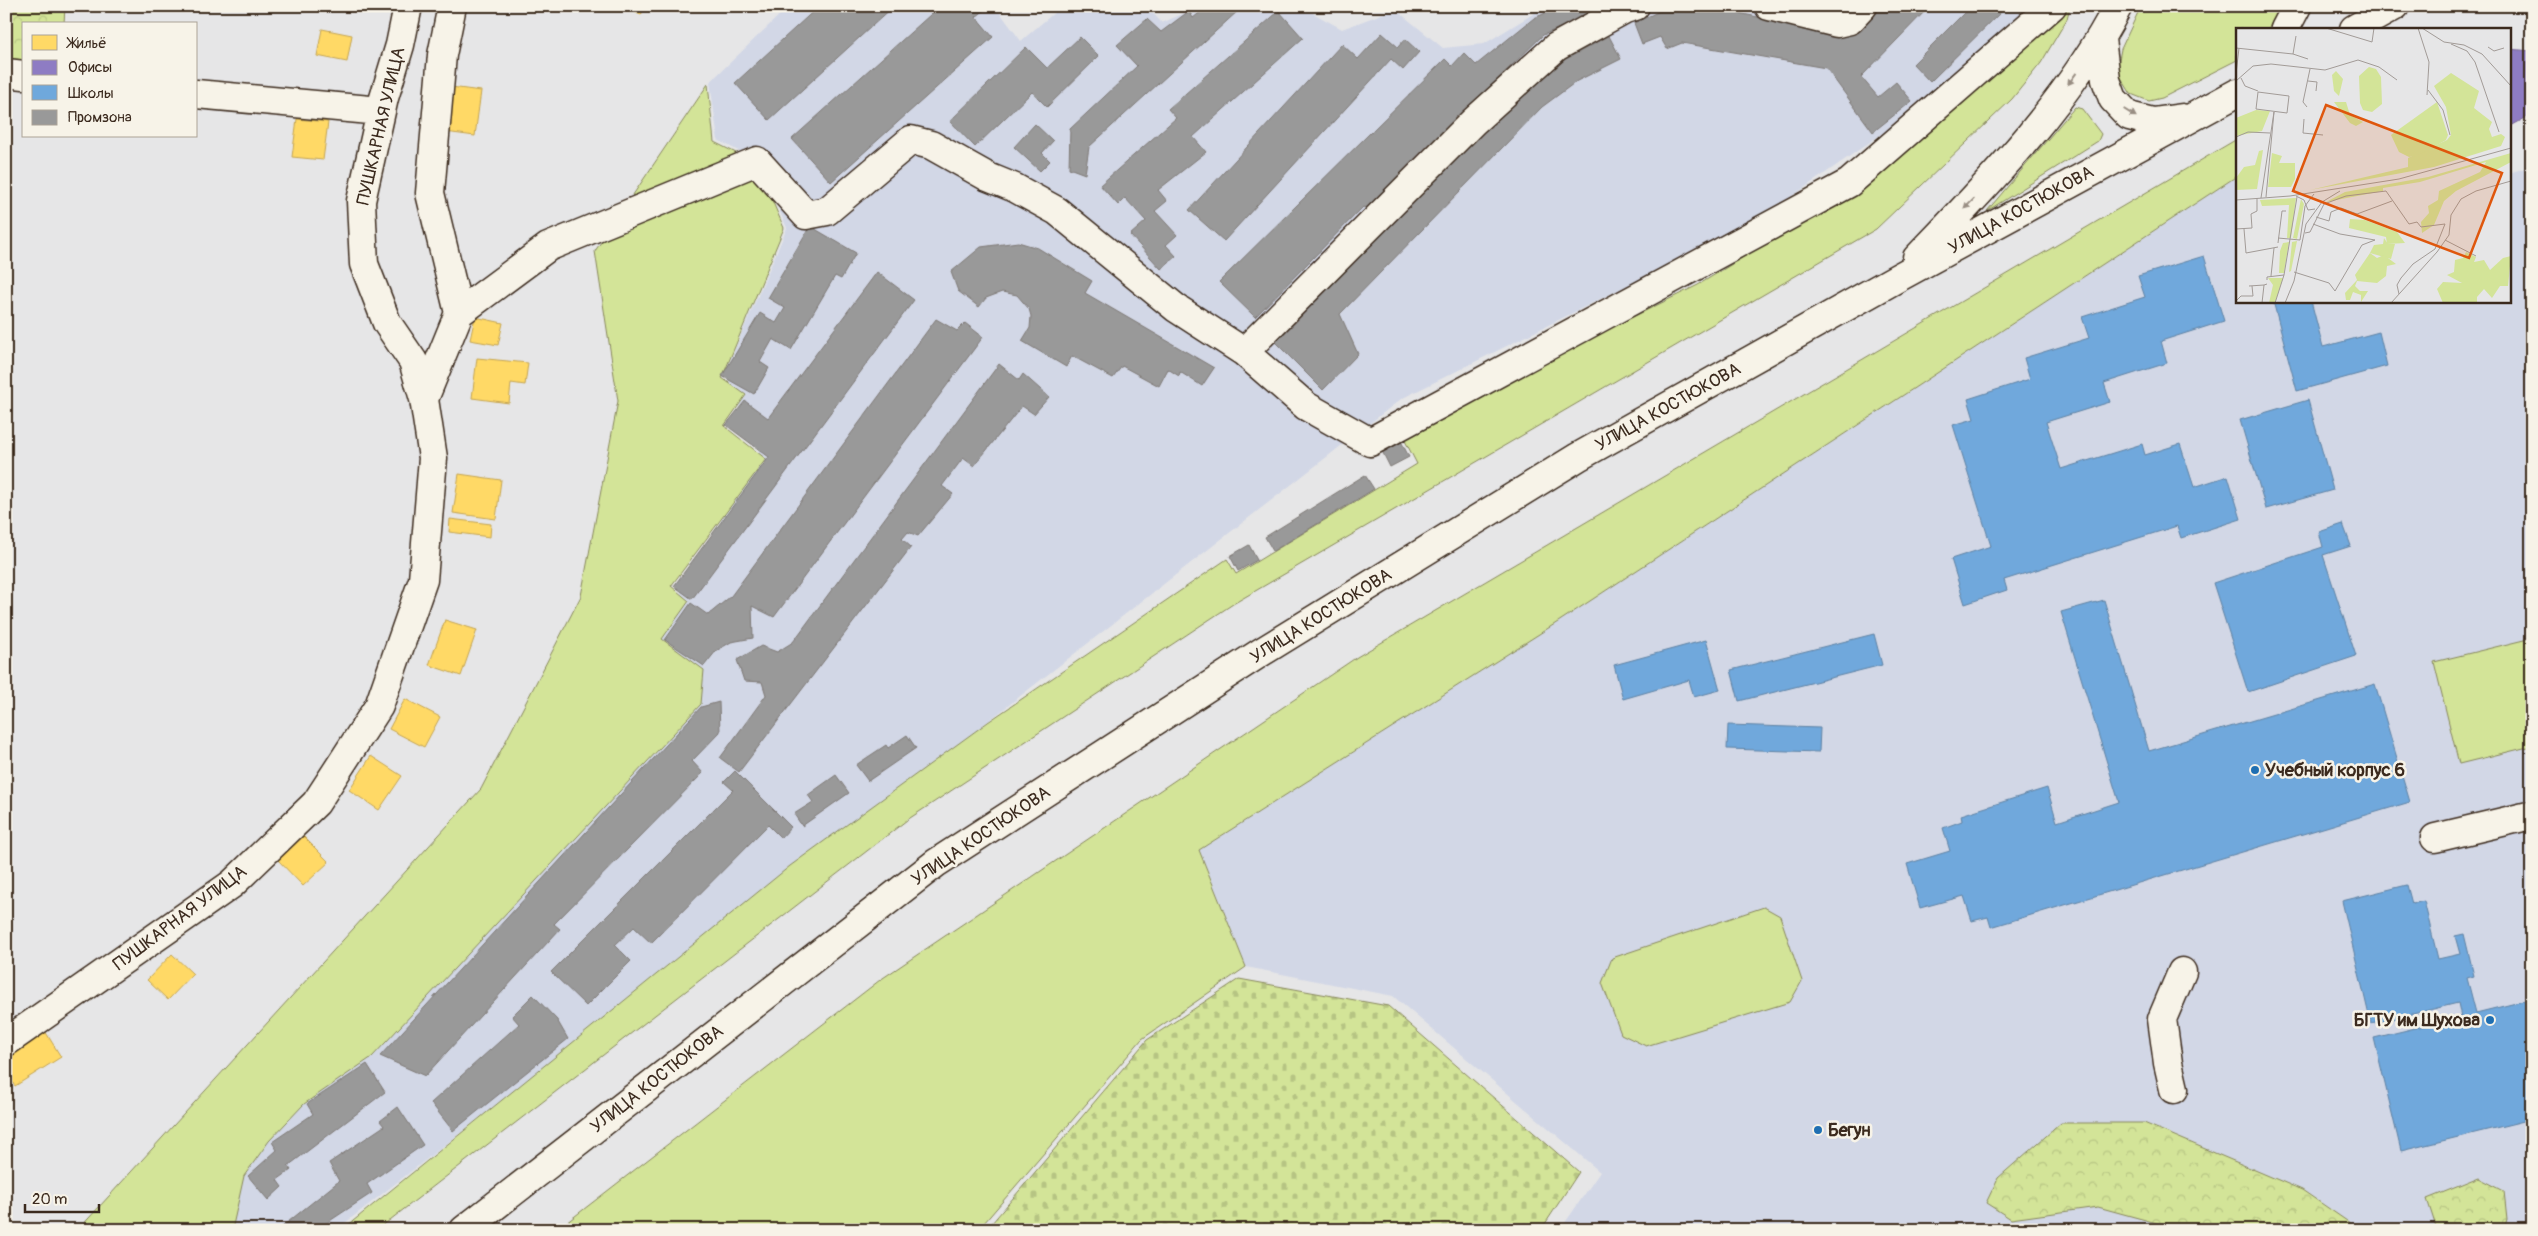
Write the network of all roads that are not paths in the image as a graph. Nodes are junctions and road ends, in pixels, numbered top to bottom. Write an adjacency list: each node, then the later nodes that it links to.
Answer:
1 (408, 6): 17 (main road, ПУШКАРНАЯ УЛИЦА)
2 (452, 6): 20 (main road)
3 (1635, 6): 21 (main road)
4 (1770, 6): 5 (main road)
5 (1863, 6)
6 (2052, 6): 21 (main road)
7 (2118, 6): 12 (main road)
8 (2298, 6): 10 (main road)
9 (2395, 6): 11 (main road)
10 (2286, 28)
11 (2356, 28)
12 (2101, 39): 18 (main road, one-way to 18); 19 (main road, one-way to 19)
13 (6, 73): 14 (main road)
14 (22, 75)
15 (2236, 93): 18 (main road, УЛИЦА КОСТЮКОВА)
16 (198, 94): 17 (main road)
17 (381, 112): 22 (main road, ПУШКАРНАЯ УЛИЦА)
18 (2192, 116): 19 (main road, УЛИЦА КОСТЮКОВА)
19 (1899, 277): 28 (main road, УЛИЦА КОСТЮКОВА)
20 (459, 313): 21 (main road); 22 (main road)
21 (1244, 352)
22 (424, 399): 26 (main road, ПУШКАРНАЯ УЛИЦА)
23 (2532, 815): 24 (main road)
24 (2435, 838)
25 (2182, 972): 27 (main road)
26 (6, 1042)
27 (2174, 1089)
28 (464, 1230)

